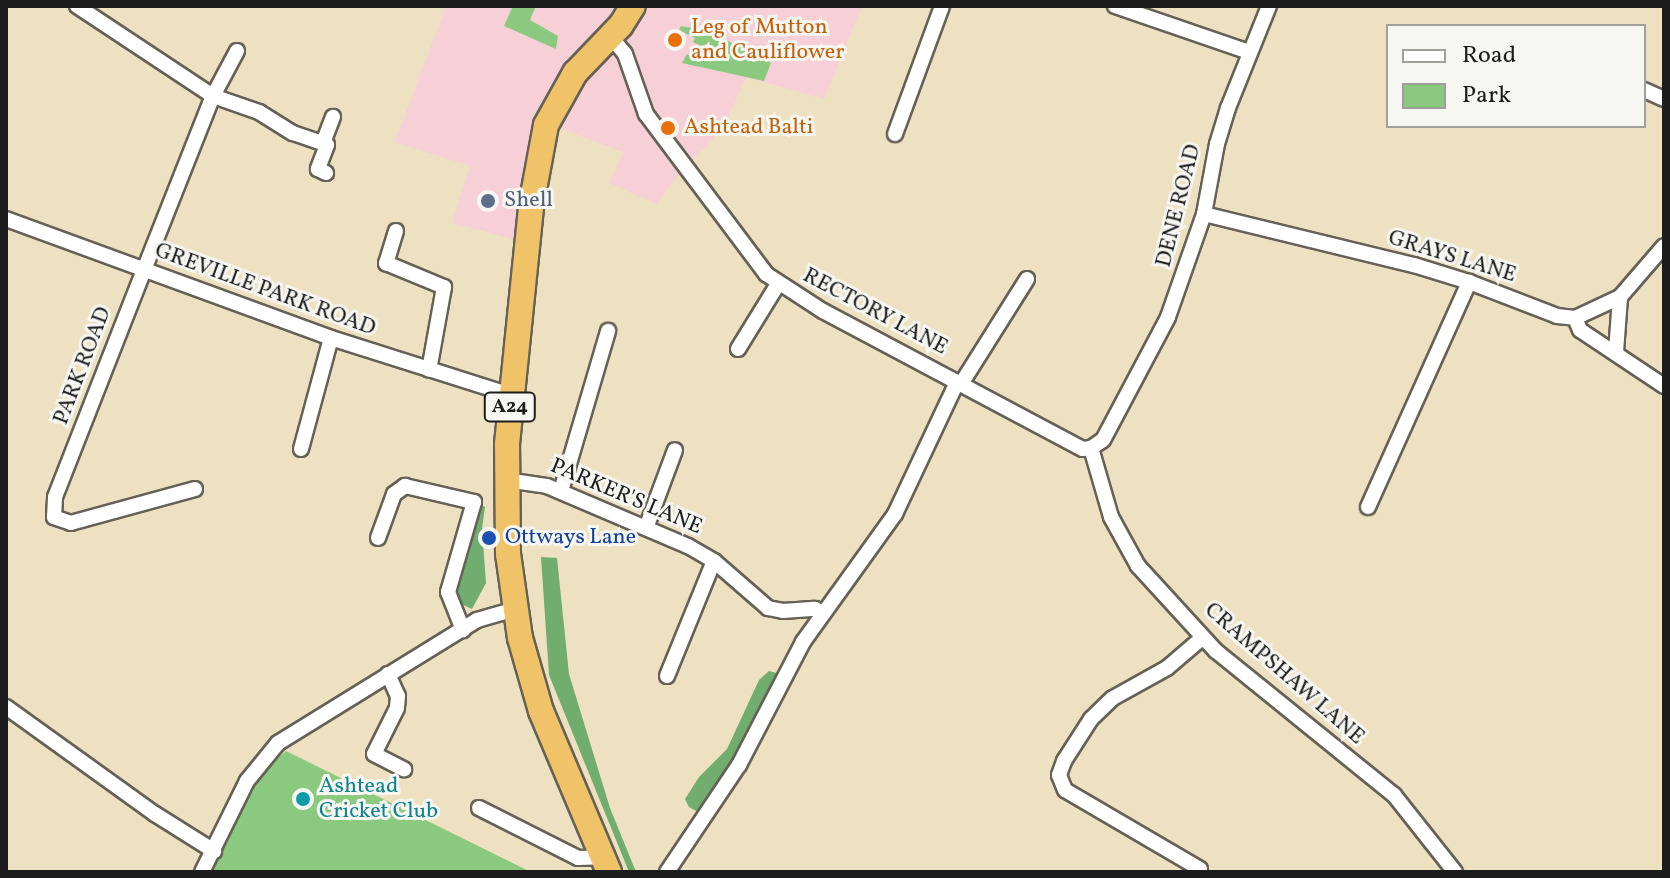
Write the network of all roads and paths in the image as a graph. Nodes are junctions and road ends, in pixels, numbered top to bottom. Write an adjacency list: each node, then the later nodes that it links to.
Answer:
1 (77, 6): 9 (street)
2 (633, 6): 6 (highway, A24)
3 (942, 6): 11 (street)
4 (1115, 6): 8 (street)
5 (1269, 6): 8 (street, DENE ROAD)
6 (610, 36): 21 (street, RECTORY LANE); 31 (highway, A24)
7 (237, 51): 9 (street, PARK ROAD)
8 (1249, 52): 14 (street, DENE ROAD)
9 (213, 96): 12 (street); 18 (street, PARK ROAD)
10 (333, 117): 12 (street)
11 (895, 134)
12 (323, 143): 13 (street)
13 (326, 173)
14 (1204, 214): 20 (street, GRAYS LANE); 32 (street, DENE ROAD)
15 (6, 219): 18 (street, GREVILLE PARK ROAD)
16 (396, 231): 28 (street)
17 (1664, 246): 22 (street)
18 (144, 270): 25 (street, GREVILLE PARK ROAD); 36 (street, PARK ROAD)
19 (1027, 279): 29 (street)
20 (1469, 282): 23 (street, GRAYS LANE); 38 (street)
21 (778, 284): 26 (street); 29 (street, RECTORY LANE)
22 (1620, 297): 23 (street); 27 (street)
23 (1575, 318): 27 (street, GRAYS LANE)
24 (608, 331): 37 (street)
25 (331, 338): 28 (street, GREVILLE PARK ROAD); 33 (street)
26 (738, 349)
27 (1616, 352): 30 (street, GRAYS LANE)
28 (429, 370): 31 (street, GREVILLE PARK ROAD)
29 (959, 383): 32 (street, RECTORY LANE); 43 (street)
30 (1664, 386)
31 (511, 395): 35 (highway, A24)
32 (1091, 448): 45 (street, CRAMPSHAW LANE)
33 (301, 449)
34 (675, 450): 39 (street)
35 (506, 480): 37 (street, PARKER'S LANE); 42 (highway, A24)
36 (195, 489)
37 (561, 491): 39 (street, PARKER'S LANE)
38 (1368, 507)
39 (646, 528): 41 (street, PARKER'S LANE)
40 (378, 538): 44 (street)
41 (714, 561): 43 (street, PARKER'S LANE); 47 (street)
42 (515, 609): 44 (street); 52 (highway, A24)
43 (823, 613): 55 (street)
44 (463, 630): 46 (street)
45 (1202, 638): 53 (street); 56 (street, CRAMPSHAW LANE)
46 (388, 674): 49 (street); 51 (street)
47 (667, 676)
48 (6, 707): 51 (street)
49 (404, 769)
50 (479, 808): 52 (street)
51 (214, 851): 54 (street)
52 (605, 864)
53 (1200, 869)
54 (202, 872)
55 (667, 872)
56 (1455, 872)

